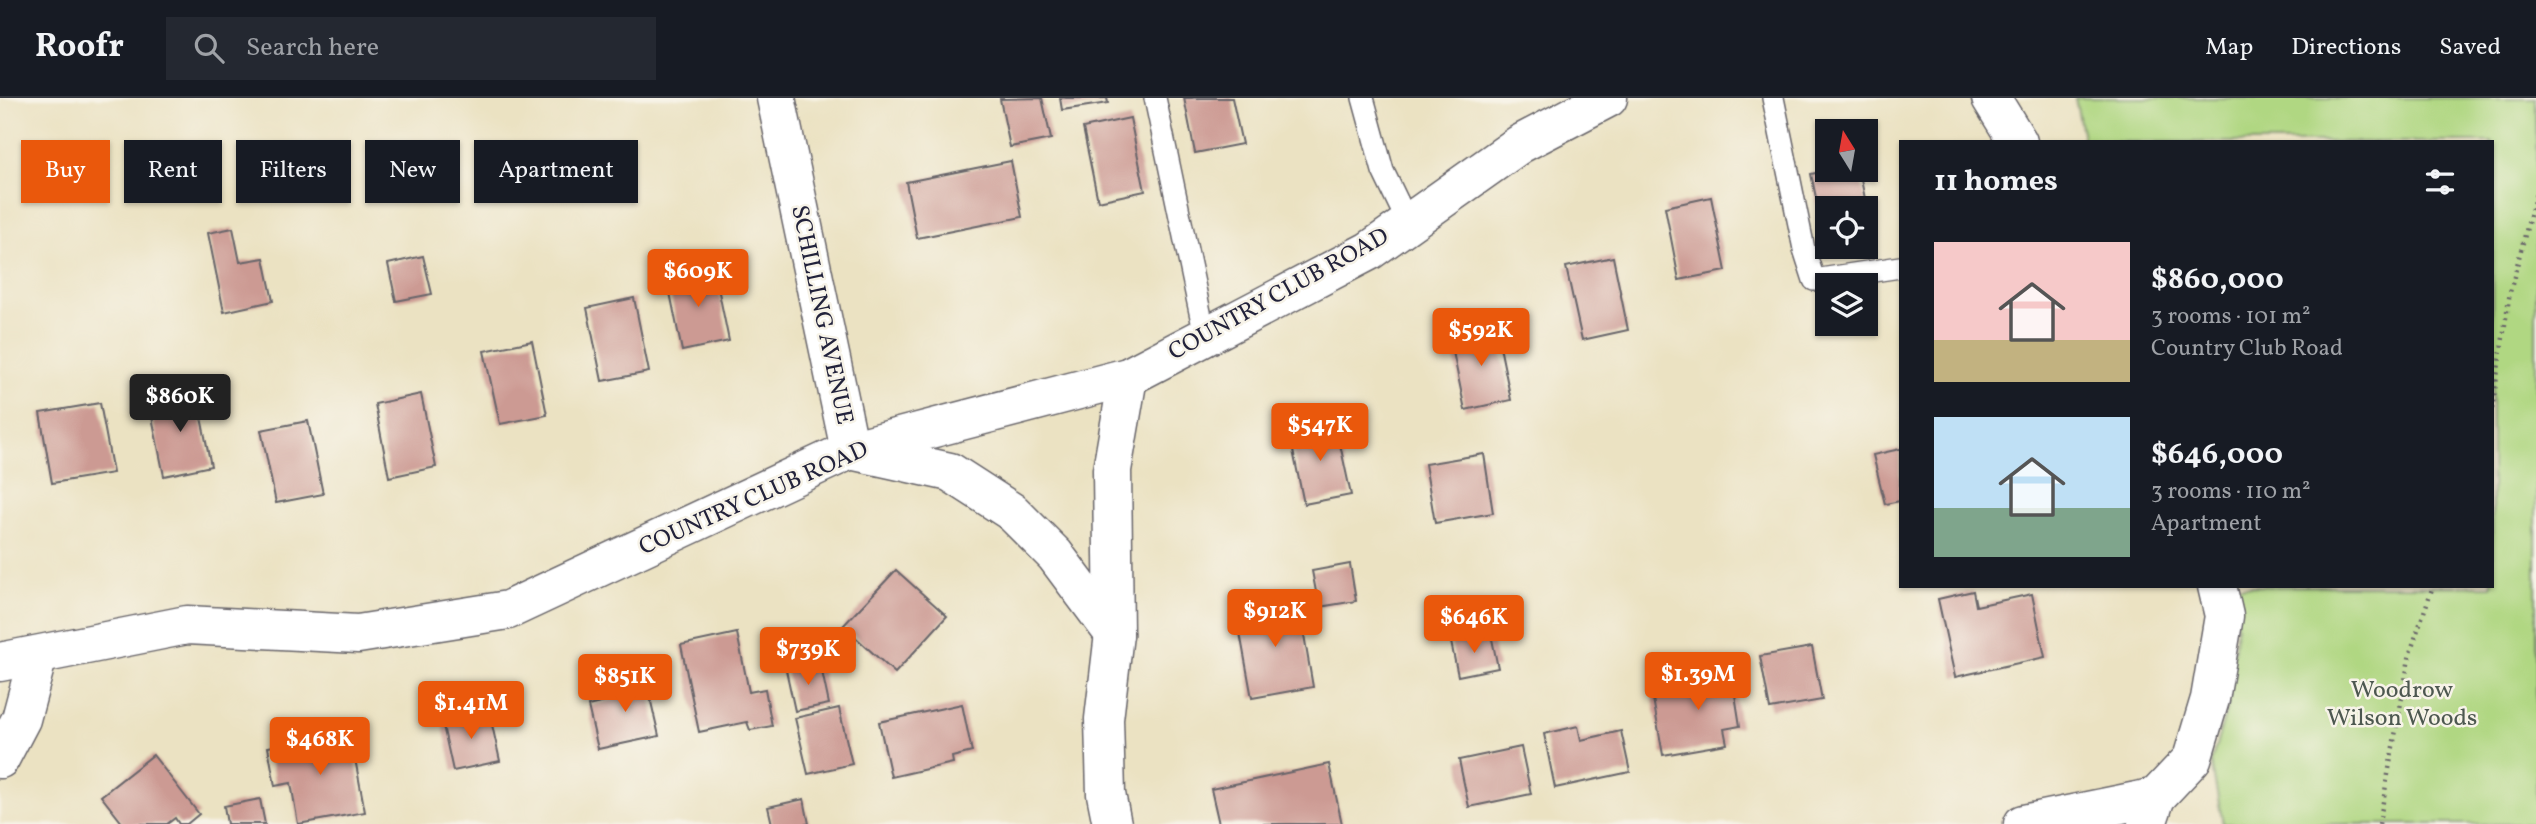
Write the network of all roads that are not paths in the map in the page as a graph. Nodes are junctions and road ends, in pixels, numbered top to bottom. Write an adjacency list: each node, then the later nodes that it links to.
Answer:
1 (776, 98): 12 (street, SCHILLING AVENUE)
2 (1155, 98): 10 (lane)
3 (1363, 98): 8 (lane)
4 (1608, 98): 8 (street, COUNTRY CLUB ROAD)
5 (1773, 98): 9 (lane)
6 (1991, 98): 7 (street)
7 (2017, 140)
8 (1408, 223): 10 (street, COUNTRY CLUB ROAD)
9 (1899, 267)
10 (1205, 336): 11 (street, COUNTRY CLUB ROAD)
11 (1128, 376): 12 (street, COUNTRY CLUB ROAD); 14 (street)
12 (850, 450): 14 (street, SCHILLING AVENUE); 15 (street, COUNTRY CLUB ROAD)
13 (2217, 588): 18 (street)
14 (1114, 634): 19 (street)
15 (38, 655): 16 (street, COUNTRY CLUB ROAD); 17 (street)
16 (0, 662)
17 (0, 759)
18 (2151, 811): 20 (street)
19 (1112, 824)
20 (2023, 824)

